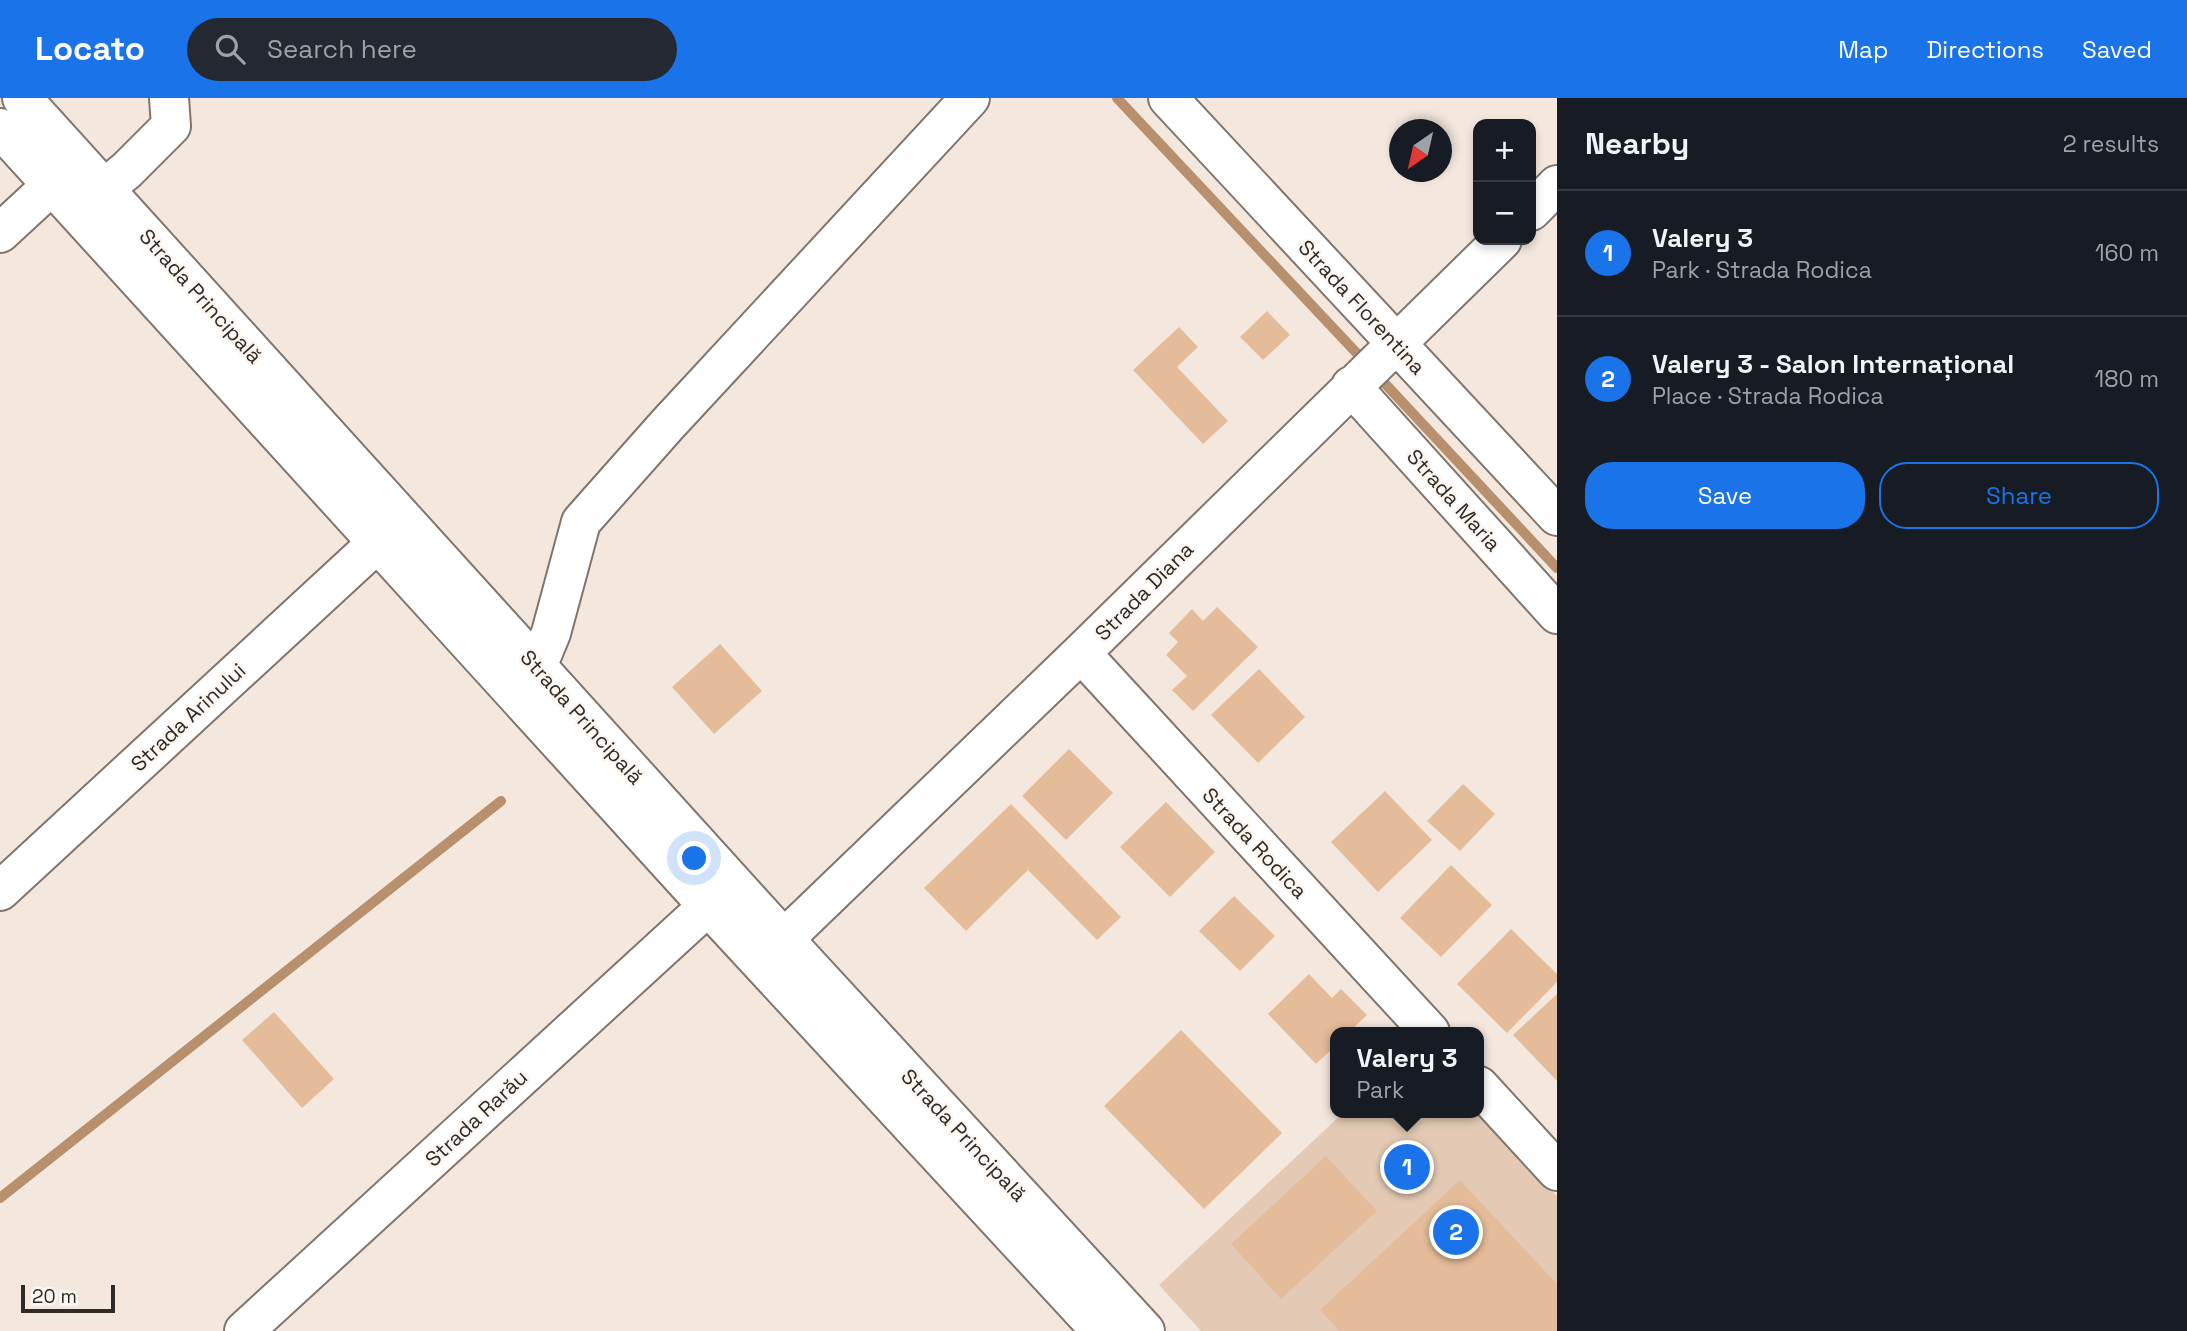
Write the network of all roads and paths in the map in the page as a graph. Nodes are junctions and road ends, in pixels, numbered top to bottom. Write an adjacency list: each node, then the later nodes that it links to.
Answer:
1 (22, 98): 8 (street, Strada Principală)
2 (169, 98): 8 (street)
3 (971, 98): 17 (street)
4 (1168, 98): 12 (street, Strada Florentina)
5 (0, 128): 6 (street, Strada Principală)
6 (52, 185): 10 (street); 14 (street, Strada Principală)
7 (1557, 185): 9 (street)
8 (104, 190): 17 (street, Strada Principală)
9 (1536, 206)
10 (0, 233)
11 (1497, 245): 12 (street, Strada Diana)
12 (1374, 365): 13 (street, Strada Florentina); 15 (street, Strada Maria); 16 (street, Strada Diana)
13 (1557, 516)
14 (376, 544): 18 (street, Strada Arinului); 19 (street, Strada Principală)
15 (1557, 614)
16 (1081, 653): 20 (street, Strada Diana); 21 (street, Strada Rodica)
17 (537, 667): 20 (street, Strada Principală)
18 (0, 891)
19 (708, 906): 24 (street, Strada Rarău); 25 (street, Strada Principală)
20 (784, 939): 26 (street, Strada Principală)
21 (1425, 1027)
22 (1484, 1091): 23 (street)
23 (1557, 1171)
24 (244, 1331)
25 (1101, 1331)
26 (1145, 1331)

